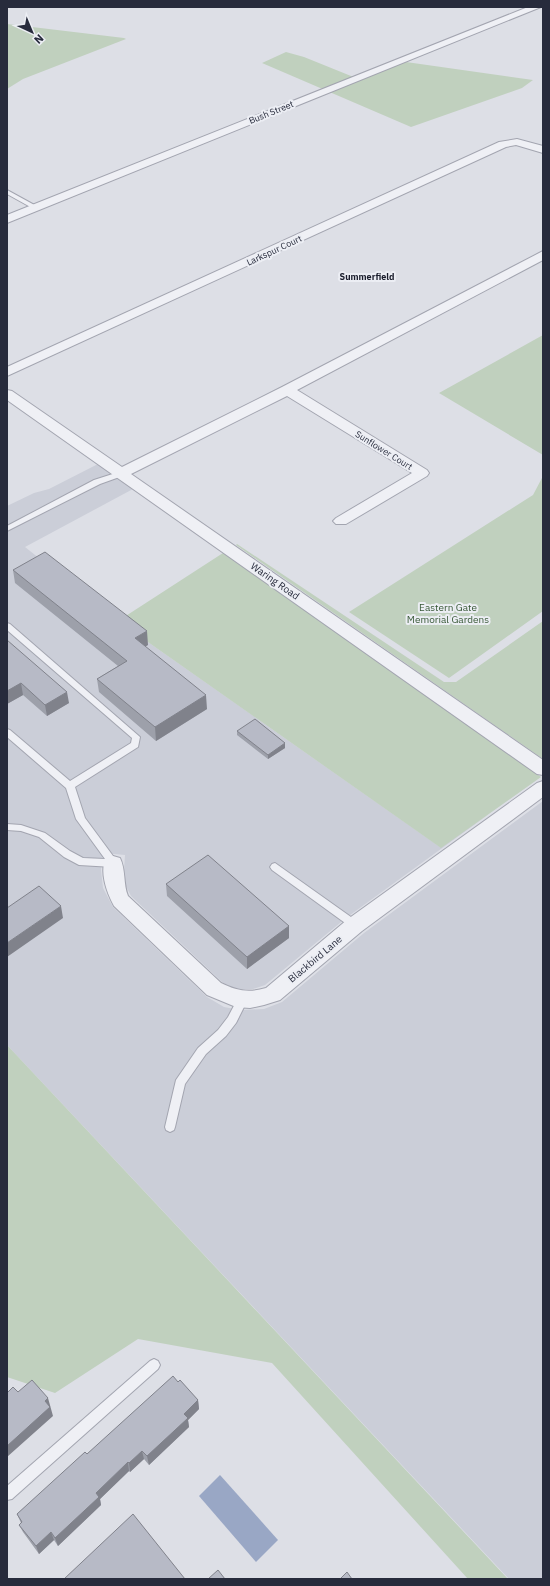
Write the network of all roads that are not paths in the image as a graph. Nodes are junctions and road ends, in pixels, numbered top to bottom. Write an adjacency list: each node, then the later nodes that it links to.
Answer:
1 (536, 7): 4 (street, Bush Street)
2 (543, 150): 7 (street, Larkspur Court)
3 (7, 192): 4 (lane)
4 (36, 208): 5 (street, Bush Street)
5 (7, 219)
6 (543, 255): 8 (street)
7 (7, 372)
8 (287, 390): 10 (street); 11 (street, Sunflower Court)
9 (7, 394): 10 (street, Waring Road)
10 (122, 473): 12 (lane); 15 (street, Waring Road)
11 (341, 521)
12 (7, 529)
13 (7, 626): 16 (lane)
14 (7, 732): 16 (lane)
15 (543, 769)
16 (70, 786): 19 (lane)
17 (543, 788): 21 (street, Blackbird Lane)
18 (7, 827): 19 (lane)
19 (113, 862): 22 (street, Blackbird Lane)
20 (275, 867): 21 (lane)
21 (355, 925): 22 (street, Blackbird Lane)
22 (242, 1000): 23 (lane)
23 (170, 1127)
24 (154, 1365): 25 (lane)
25 (7, 1494)

